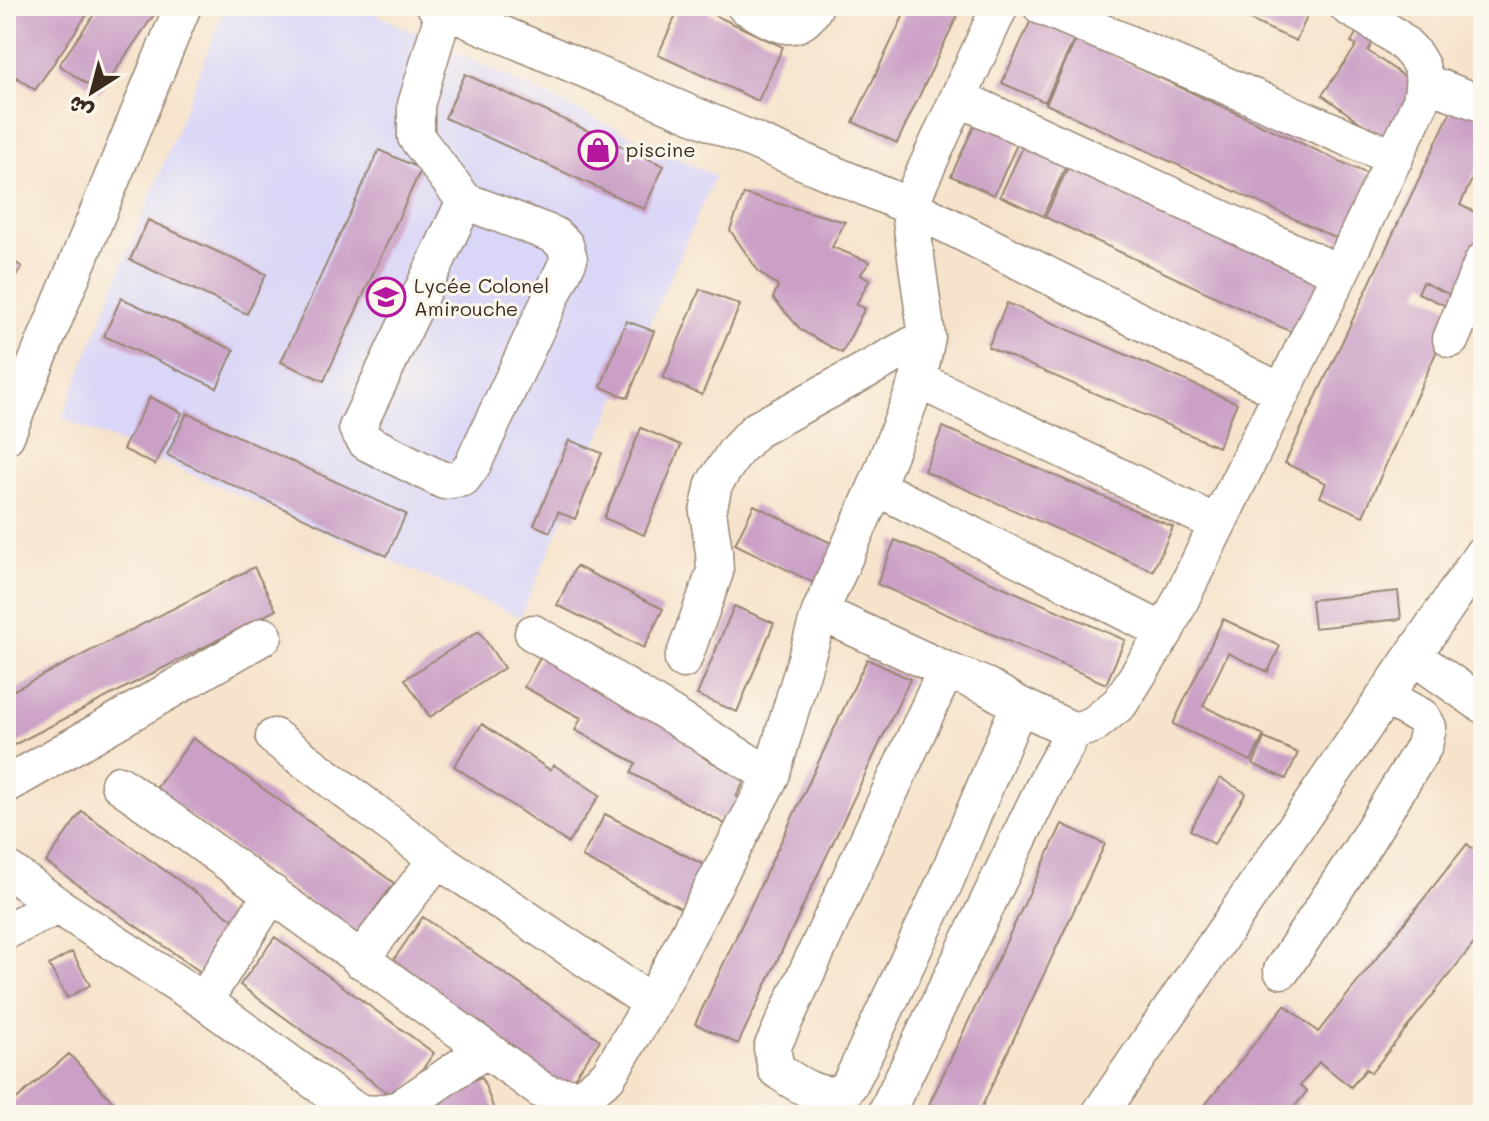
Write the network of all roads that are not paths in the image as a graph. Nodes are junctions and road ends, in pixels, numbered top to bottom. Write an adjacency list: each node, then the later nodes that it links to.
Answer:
1 (183, 6): 20 (street)
2 (745, 6): 3 (street)
3 (815, 6)
4 (1000, 6): 9 (street)
5 (1041, 6): 11 (street)
6 (1347, 6): 8 (street)
7 (439, 8): 12 (street); 13 (street)
8 (1424, 82): 10 (street); 11 (street)
9 (959, 98): 13 (street); 15 (street)
10 (1483, 104)
11 (1395, 158): 15 (street)
12 (465, 201): 12 (street)
13 (909, 206): 16 (street); 19 (street)
14 (1483, 261): 17 (street)
15 (1340, 273): 19 (street)
16 (927, 337): 18 (street); 29 (street)
17 (1451, 339)
18 (918, 380): 21 (street); 22 (street)
19 (1282, 392): 22 (street)
20 (6, 436)
21 (876, 487): 24 (street); 25 (street)
22 (1218, 524): 25 (street)
23 (1483, 553): 28 (street)
24 (820, 612): 30 (street); 36 (street)
25 (1165, 632): 34 (street)
26 (533, 633): 36 (street)
27 (264, 636): 38 (street)
28 (1413, 656): 31 (street); 32 (street)
29 (683, 660)
30 (946, 670): 33 (street); 33 (street)
31 (1477, 687)
32 (1385, 697): 45 (street); 51 (street)
33 (1019, 705): 34 (street)
34 (1074, 731): 50 (street)
35 (274, 737): 39 (street)
36 (771, 776): 47 (street)
37 (119, 784): 41 (street)
38 (6, 785)
39 (437, 859): 44 (street); 47 (street)
40 (6, 868): 42 (street)
41 (272, 893): 44 (street); 46 (street)
42 (58, 906): 43 (street); 46 (street)
43 (6, 931)
44 (360, 960): 48 (street)
45 (1282, 970)
46 (204, 1001): 49 (street)
47 (652, 1003): 48 (street)
48 (486, 1049): 49 (street)
49 (400, 1112)
50 (885, 1115)
51 (1099, 1115)

